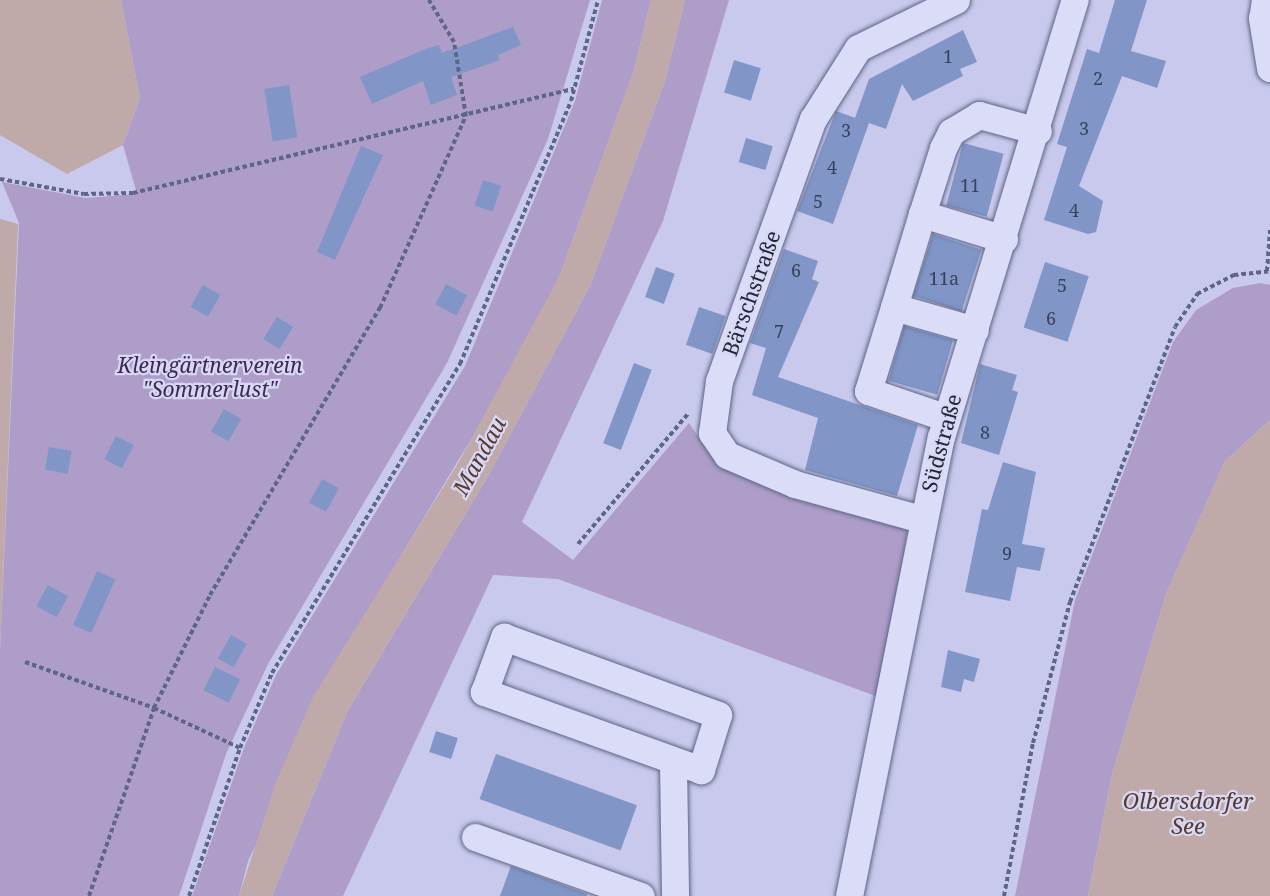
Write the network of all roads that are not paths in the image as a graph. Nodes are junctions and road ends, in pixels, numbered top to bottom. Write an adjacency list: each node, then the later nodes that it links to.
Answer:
1 (956, 0): 11 (street, Bärschstraße)
2 (1075, 0): 5 (street, Südstraße)
3 (1264, 0): 4 (street)
4 (1270, 68)
5 (1038, 131): 6 (street); 7 (street, Südstraße)
6 (922, 214): 7 (street); 8 (street)
7 (1004, 239): 9 (street, Südstraße)
8 (894, 306): 9 (street); 10 (street)
9 (975, 330): 10 (street, Südstraße)
10 (947, 418): 11 (street, Südstraße)
11 (921, 519): 16 (street, Südstraße)
12 (673, 764): 12 (street); 15 (street)
13 (475, 837): 14 (street)
14 (641, 896)
15 (675, 896)
16 (849, 896)

